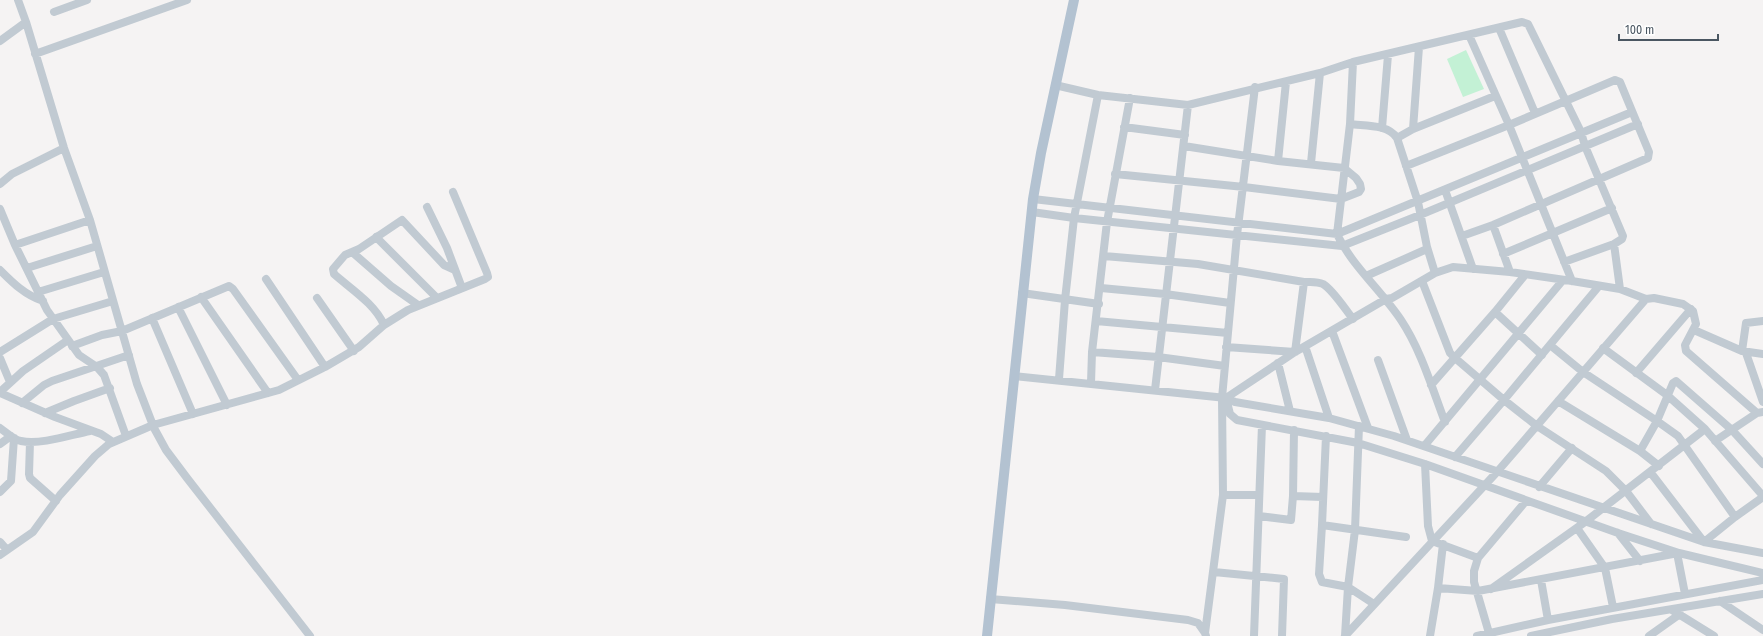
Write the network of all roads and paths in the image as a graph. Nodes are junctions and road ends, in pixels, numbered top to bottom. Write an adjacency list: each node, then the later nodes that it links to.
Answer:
1 (18, 0): 8 (street)
2 (87, 0): 7 (street)
3 (158, 0): 6 (street)
4 (187, 0): 6 (street)
5 (1074, 0): 18 (main road)
6 (163, 8): 13 (street)
7 (54, 12)
8 (26, 22): 11 (street); 13 (street)
9 (1499, 28): 10 (street); 23 (street); 26 (street)
10 (1469, 35): 12 (street); 21 (street)
11 (0, 41)
12 (1419, 47): 14 (street); 32 (street)
13 (35, 54): 38 (street)
14 (1388, 55): 15 (street); 31 (street)
15 (1353, 62): 16 (street); 27 (street)
16 (1320, 73): 17 (street); 42 (street)
17 (1286, 82): 19 (street); 41 (street)
18 (1055, 85): 20 (street); 53 (main road)
19 (1255, 87): 24 (street); 39 (street)
20 (1098, 95): 22 (street); 58 (street)
21 (1495, 96): 29 (street); 32 (street)
22 (1130, 98): 24 (street); 30 (street)
23 (1565, 100): 25 (street); 26 (street); 33 (street)
24 (1188, 105): 34 (street)
25 (1632, 112): 28 (street); 33 (street)
26 (1535, 113): 29 (street)
27 (1350, 124): 31 (street); 44 (street)
28 (1638, 124): 37 (street); 48 (street)
29 (1509, 125): 40 (street); 43 (street)
30 (1124, 127): 34 (street); 46 (street)
31 (1382, 128): 35 (street)
32 (1413, 129): 35 (street)
33 (1581, 132): 37 (street); 40 (street)
34 (1185, 135): 36 (street)
35 (1397, 138): 43 (street)
36 (1184, 146): 39 (street); 47 (street)
37 (1585, 146): 45 (street); 48 (street)
38 (64, 148): 49 (street); 67 (street)
39 (1246, 156): 41 (street); 50 (street)
40 (1522, 157): 45 (street); 51 (street)
41 (1278, 161): 42 (street)
42 (1311, 163): 44 (street)
43 (1406, 166): 55 (street)
44 (1344, 168): 54 (street); 54 (street)
45 (1527, 170): 56 (street); 57 (street)
46 (1115, 174): 47 (street); 60 (street)
47 (1179, 180): 50 (street); 64 (street)
48 (1599, 181): 57 (street); 61 (street)
49 (0, 184)
50 (1244, 187): 54 (street); 69 (street)
51 (1445, 190): 55 (street); 56 (street)
52 (453, 192): 104 (street)
53 (1033, 199): 58 (street); 63 (main road)
54 (1341, 199): 74 (street)
55 (1418, 202): 65 (street); 74 (street)
56 (1449, 203): 65 (street); 76 (street)
57 (1540, 204): 70 (street); 73 (street)
58 (1076, 205): 60 (street); 66 (street)
59 (427, 207): 91 (street)
60 (1109, 208): 64 (street); 68 (street)
61 (1612, 208): 73 (street); 78 (street)
62 (0, 209): 71 (street)
63 (1032, 212): 66 (street); 108 (main road)
64 (1174, 215): 69 (street); 72 (street)
65 (1420, 215): 81 (street); 82 (street)
66 (1074, 218): 68 (street); 115 (street)
67 (90, 220): 79 (street); 80 (street)
68 (1107, 222): 72 (street); 85 (street)
69 (1239, 222): 74 (street); 75 (street)
70 (1493, 225): 76 (street); 84 (street)
71 (3, 226): 79 (street)
72 (1173, 228): 75 (street); 86 (street)
73 (1553, 233): 84 (street); 87 (street)
74 (1337, 234): 81 (street)
75 (1237, 235): 81 (street); 92 (street)
76 (1462, 236): 89 (street)
77 (376, 237): 83 (street); 91 (street); 112 (street)
78 (1614, 244): 87 (street); 106 (street)
79 (15, 245): 88 (street)
80 (97, 246): 88 (street); 93 (street)
81 (1342, 246): 97 (street)
82 (1428, 249): 95 (street); 97 (street)
83 (352, 252): 120 (street); 129 (street)
84 (1504, 254): 94 (street)
85 (1104, 256): 86 (street); 105 (street)
86 (1169, 262): 92 (street); 109 (street)
87 (1564, 262): 102 (street)
88 (27, 268): 107 (street)
89 (1473, 269): 94 (street); 95 (street)
90 (0, 270): 116 (street)
91 (455, 270): 104 (street)
92 (1234, 270): 101 (street); 118 (street)
93 (104, 272): 107 (street); 117 (street)
94 (1510, 272): 96 (street)
95 (1436, 273): 100 (street)
96 (1525, 275): 99 (street); 123 (street)
97 (1366, 276): 113 (street)
98 (266, 280): 156 (street)
99 (1563, 280): 102 (street); 135 (street)
100 (1422, 281): 113 (street); 151 (street)
101 (1304, 282): 126 (street); 144 (street)
102 (1572, 282): 103 (street)
103 (1599, 286): 106 (street); 137 (street)
104 (462, 288): 112 (street)
105 (1100, 288): 109 (street); 119 (street)
106 (1620, 290): 114 (street)
107 (38, 292): 116 (street)
108 (1022, 293): 115 (street); 159 (main road)
109 (1165, 294): 118 (street); 130 (street)
110 (201, 297): 121 (street); 161 (street); 169 (street)
111 (317, 298): 141 (street)
112 (436, 298): 120 (street)
113 (1386, 299): 126 (street); 165 (street)
114 (1646, 299): 122 (street); 140 (street)
115 (1065, 300): 119 (street); 160 (street)
116 (42, 301): 125 (street)
117 (113, 301): 125 (street); 132 (street)
118 (1230, 303): 134 (street)
119 (1099, 304): 127 (street)
120 (418, 305): 129 (street)
121 (178, 307): 124 (street); 176 (street)
122 (1691, 309): 131 (street); 158 (street)
123 (1495, 312): 135 (street); 151 (street)
124 (152, 318): 132 (street); 180 (street)
125 (53, 319): 136 (street); 142 (street)
126 (1353, 319): 133 (street)
127 (1096, 321): 130 (street); 143 (street)
128 (1763, 322): 145 (street)
129 (384, 325): 141 (street)
130 (1162, 327): 134 (street); 149 (street)
131 (1694, 330): 145 (street); 178 (street)
132 (122, 331): 136 (street); 147 (street)
133 (1332, 331): 138 (street); 189 (street)
134 (1228, 333): 139 (street)
135 (1520, 333): 148 (street); 162 (street)
136 (70, 343): 154 (street); 163 (street)
137 (1550, 345): 148 (street); 157 (street)
138 (1305, 346): 144 (street); 181 (street)
139 (1226, 348): 144 (street); 155 (street)
140 (1603, 348): 157 (street); 158 (street)
141 (354, 351): 156 (street)
142 (0, 352)
143 (1092, 352): 149 (street); 164 (street)
144 (1295, 352): 153 (street)
145 (1744, 352): 146 (street); 174 (street)
146 (1763, 354)
147 (129, 355): 154 (street); 184 (street)
148 (1542, 355): 172 (street)
149 (1158, 357): 155 (street); 167 (street)
150 (0, 358): 163 (street)
151 (1455, 358): 162 (street); 165 (street)
152 (1378, 360): 197 (street)
153 (1278, 363): 171 (street); 177 (street)
154 (96, 366): 166 (street); 175 (street)
155 (1225, 366): 171 (street)
156 (325, 367): 161 (street)
157 (1583, 372): 173 (street); 182 (street)
158 (1636, 373): 170 (street)
159 (1014, 376): 160 (street); 255 (main road)
160 (1059, 379): 164 (street)
161 (298, 380): 169 (street)
162 (1481, 380): 172 (street); 183 (street)
163 (10, 382): 168 (street)
164 (1091, 383): 167 (street)
165 (1431, 385): 183 (street)
166 (110, 388): 179 (street); 194 (street)
167 (1155, 390): 171 (street)
168 (0, 392): 175 (street)
169 (268, 393): 176 (street)
170 (1667, 395): 182 (street); 190 (street); 192 (street)
171 (1224, 398): 177 (street); 185 (street); 217 (street)
172 (1504, 400): 187 (street); 207 (street)
173 (1558, 400): 187 (street); 206 (street)
174 (1763, 402)
175 (22, 403): 179 (street)
176 (227, 405): 180 (street)
177 (1290, 411): 181 (street)
178 (1760, 412): 192 (street)
179 (45, 413): 193 (street)
180 (193, 414): 184 (street)
181 (1329, 418): 186 (street)
182 (1657, 421): 203 (street); 206 (street)
183 (1445, 422): 204 (street)
184 (153, 425): 194 (street); 266 (street)
185 (1262, 425): 191 (street); 218 (street)
186 (1359, 426): 189 (street); 201 (street)
187 (1537, 426): 205 (street); 211 (street)
188 (0, 428): 196 (street)
189 (1368, 428): 197 (street)
190 (1705, 429): 198 (street); 203 (street)
191 (1294, 430): 195 (street); 219 (street)
192 (1732, 430): 198 (street); 209 (street)
193 (90, 431): 199 (street); 200 (street)
194 (126, 436): 200 (street)
195 (1326, 436): 201 (street); 221 (street)
196 (13, 437): 199 (street); 202 (street); 216 (street)
197 (1407, 440): 204 (street)
198 (1716, 441): 220 (street)
199 (30, 442): 222 (street)
200 (114, 442): 222 (street)
201 (1358, 442): 208 (street); 231 (street)
202 (0, 444)
203 (1685, 444): 210 (street); 226 (street)
204 (1425, 445): 207 (street)
205 (1572, 448): 214 (street); 215 (street)
206 (1640, 451): 210 (street)
207 (1455, 457): 211 (street)
208 (1425, 464): 213 (street); 234 (street)
209 (1763, 464)
210 (1659, 466): 212 (street)
211 (1497, 472): 213 (street); 214 (street)
212 (1651, 472): 215 (street); 236 (street)
213 (1483, 486): 223 (street); 234 (street)
214 (1539, 486): 224 (street)
215 (1626, 491): 224 (street); 228 (street)
216 (0, 492)
217 (1223, 495): 218 (street); 245 (street)
218 (1259, 495): 225 (street)
219 (1293, 496): 221 (street); 225 (street)
220 (1763, 496): 226 (street)
221 (1323, 497): 229 (street)
222 (56, 501): 238 (street)
223 (1526, 501): 227 (street); 242 (street)
224 (1603, 508): 227 (street); 228 (street)
225 (1259, 516): 246 (street)
226 (1735, 517): 236 (street)
227 (1585, 522): 230 (street); 232 (street)
228 (1650, 524): 236 (street)
229 (1322, 525): 231 (street); 249 (street)
230 (1577, 528): 244 (street); 251 (street)
231 (1355, 530): 233 (street); 249 (street)
232 (1618, 533): 239 (street); 243 (street)
233 (1406, 537)
234 (1432, 541): 237 (street); 257 (street)
235 (0, 542): 238 (street)
236 (1704, 542): 240 (street)
237 (1443, 544): 242 (street); 250 (street)
238 (7, 550): 241 (street)
239 (1678, 553): 243 (street); 247 (street); 253 (street)
240 (1763, 553)
241 (0, 555)
242 (1478, 558): 252 (street)
243 (1640, 561): 244 (street)
244 (1605, 568): 248 (street); 258 (street)
245 (1214, 572): 246 (street); 265 (street)
246 (1257, 576): 268 (street); 269 (street)
247 (1763, 579): 253 (street)
248 (1541, 580): 251 (street); 261 (street)
249 (1348, 587): 257 (street); 270 (street)
250 (1438, 588): 252 (street); 271 (street)
251 (1491, 589): 252 (street)
252 (1478, 591): 263 (street)
253 (1685, 594): 258 (street)
254 (1763, 594): 256 (street)
255 (990, 599): 265 (street); 267 (main road)
256 (1720, 601): 259 (street); 262 (street)
257 (1374, 604): 270 (street)
258 (1613, 607): 261 (street)
259 (1672, 610): 260 (street); 264 (street)
260 (1680, 614): 274 (street); 275 (street)
261 (1551, 619): 263 (street); 264 (street)
262 (1763, 630)
263 (1489, 633): 272 (street)
264 (1554, 633): 273 (street)
265 (1205, 634)
266 (310, 636)
267 (988, 636)
268 (1254, 636)
269 (1282, 636)
270 (1345, 636)
271 (1430, 636)
272 (1477, 636)
273 (1531, 636)
274 (1649, 636)
275 (1714, 636)

